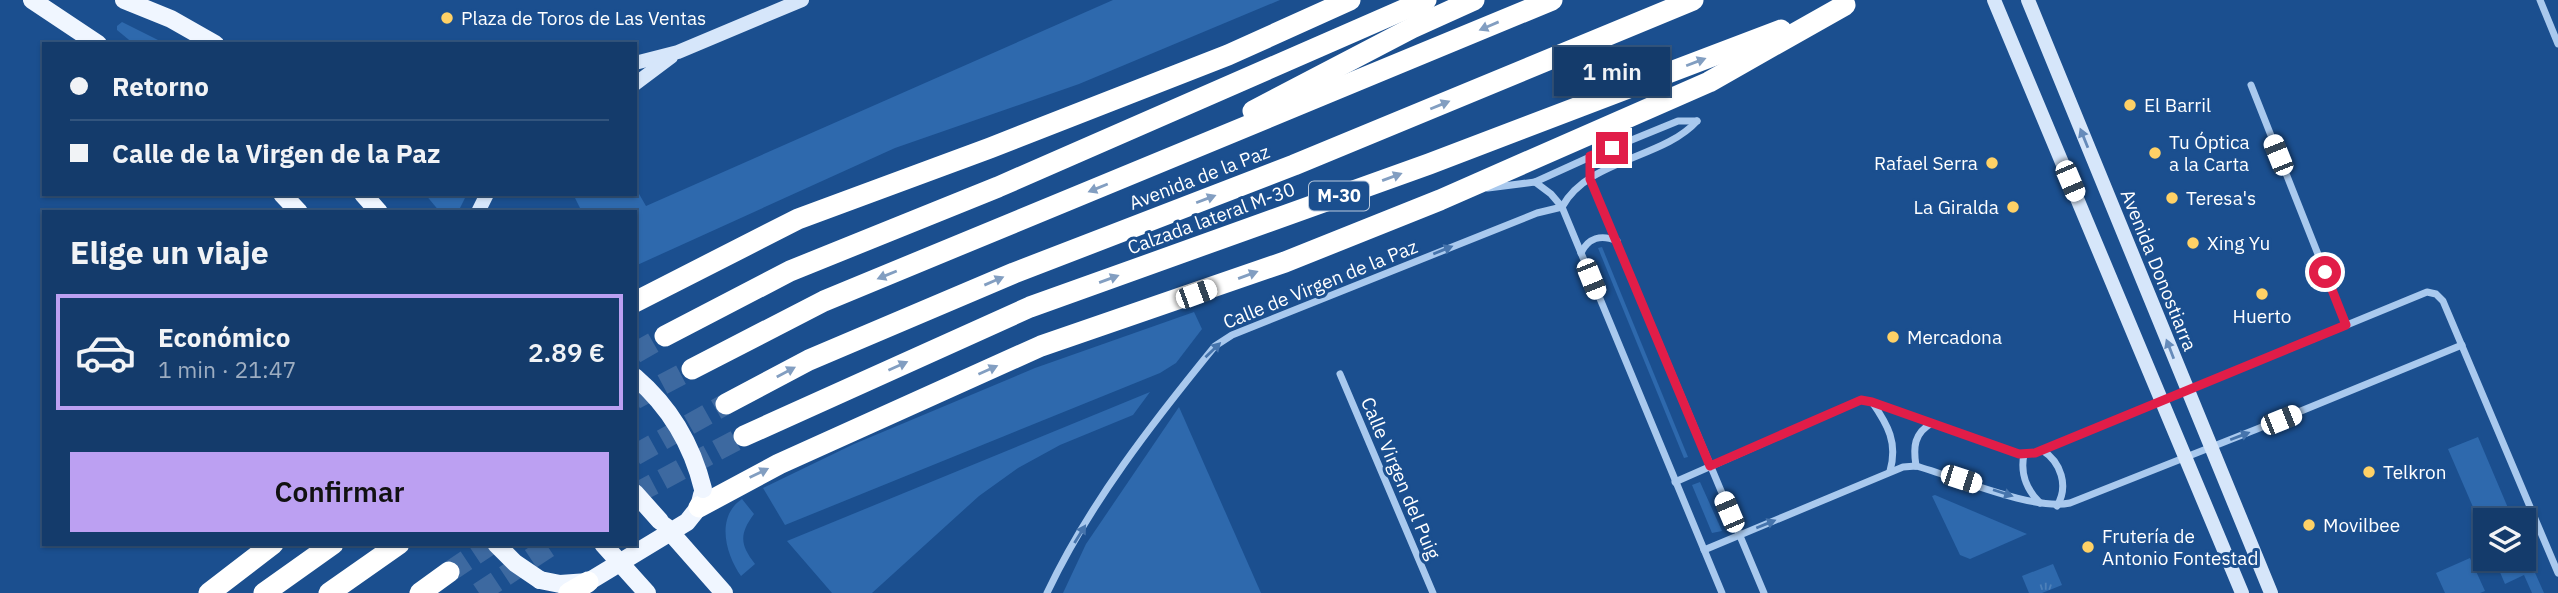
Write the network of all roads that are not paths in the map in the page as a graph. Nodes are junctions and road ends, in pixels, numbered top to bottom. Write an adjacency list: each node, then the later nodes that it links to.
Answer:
1 (32, 0): 13 (main road)
2 (124, 0): 14 (main road)
3 (802, 0): 16 (street)
4 (1350, 0): 32 (highway)
5 (1426, 0): 34 (highway)
6 (1474, 0): 21 (highway)
7 (1552, 0): 21 (highway, Avenida de la Paz, one-way to 21)
8 (1693, 0): 42 (highway, Avenida de la Paz / M-30, one-way to 8)
9 (2028, 0): 39 (street, Avenida Donostiarra, one-way to 9)
10 (2540, 0): 15 (street)
11 (1852, 3): 26 (highway); 44 (highway, Calzada lateral M-30 / M-30, one-way to 11)
12 (1996, 5): 40 (street)
13 (95, 42)
14 (211, 42)
15 (2558, 44)
16 (678, 52): 17 (street); 18 (street)
17 (637, 62)
18 (637, 83)
19 (2251, 85): 33 (street)
20 (1590, 156): 22 (street); 22 (street); 23 (street)
21 (1125, 177): 36 (highway, Avenida de la Paz, one-way to 36)
22 (1590, 179): 27 (street); 30 (street)
23 (1535, 182): 26 (street); 27 (street)
24 (284, 196): 28 (main road)
25 (365, 196): 29 (main road)
26 (1440, 200): 54 (highway, one-way to 26)
27 (1562, 207): 31 (street); 76 (street, Calle de Virgen de la Paz, one-way to 27)
28 (297, 210)
29 (377, 210)
30 (1617, 241): 31 (street); 49 (street)
31 (1581, 253): 52 (street)
32 (637, 301)
33 (2346, 325): 35 (street); 39 (street)
34 (665, 335)
35 (2462, 345): 45 (street, one-way to 35); 67 (street)
36 (692, 369)
37 (1340, 374): 77 (street, Calle Virgen del Puig)
38 (637, 379): 54 (main road, bridge)
39 (2187, 389): 40 (street); 45 (street, Avenida Donostiarra)
40 (2162, 399): 46 (street); 48 (street)
41 (1872, 402): 43 (street); 49 (street); 51 (street)
42 (726, 404)
43 (1932, 423): 47 (street); 50 (street)
44 (744, 436)
45 (2211, 447): 48 (street); 81 (street, Avenida Donostiarra)
46 (2042, 450): 47 (street); 56 (street)
47 (2024, 454): 55 (street)
48 (2186, 457): 56 (street); 80 (street)
49 (1710, 466): 52 (street); 58 (street)
50 (1916, 466): 51 (street); 55 (street, one-way to 55)
51 (1890, 471): 58 (street, one-way to 51)
52 (1675, 482): 64 (street)
53 (637, 495): 57 (main road, bridge)
54 (701, 498): 57 (main road)
55 (2040, 503): 56 (street)
56 (2057, 506)
57 (666, 527): 65 (main road); 75 (main road)
58 (1739, 535): 64 (street); 79 (street)
59 (269, 546): 69 (highway)
60 (329, 546): 70 (highway)
61 (396, 546): 71 (highway)
62 (497, 546): 68 (main road, bridge)
63 (605, 546): 65 (main road)
64 (1704, 550): 78 (street)
65 (621, 564): 68 (main road); 74 (main road)
66 (449, 572): 72 (highway)
67 (2558, 572)
68 (588, 582): 73 (highway)
69 (209, 593)
70 (264, 593)
71 (328, 593)
72 (421, 593)
73 (569, 593)
74 (647, 593)
75 (724, 593)
76 (1046, 593)
77 (1433, 593)
78 (1722, 593)
79 (1764, 593)
80 (2242, 593)
81 (2271, 593)

